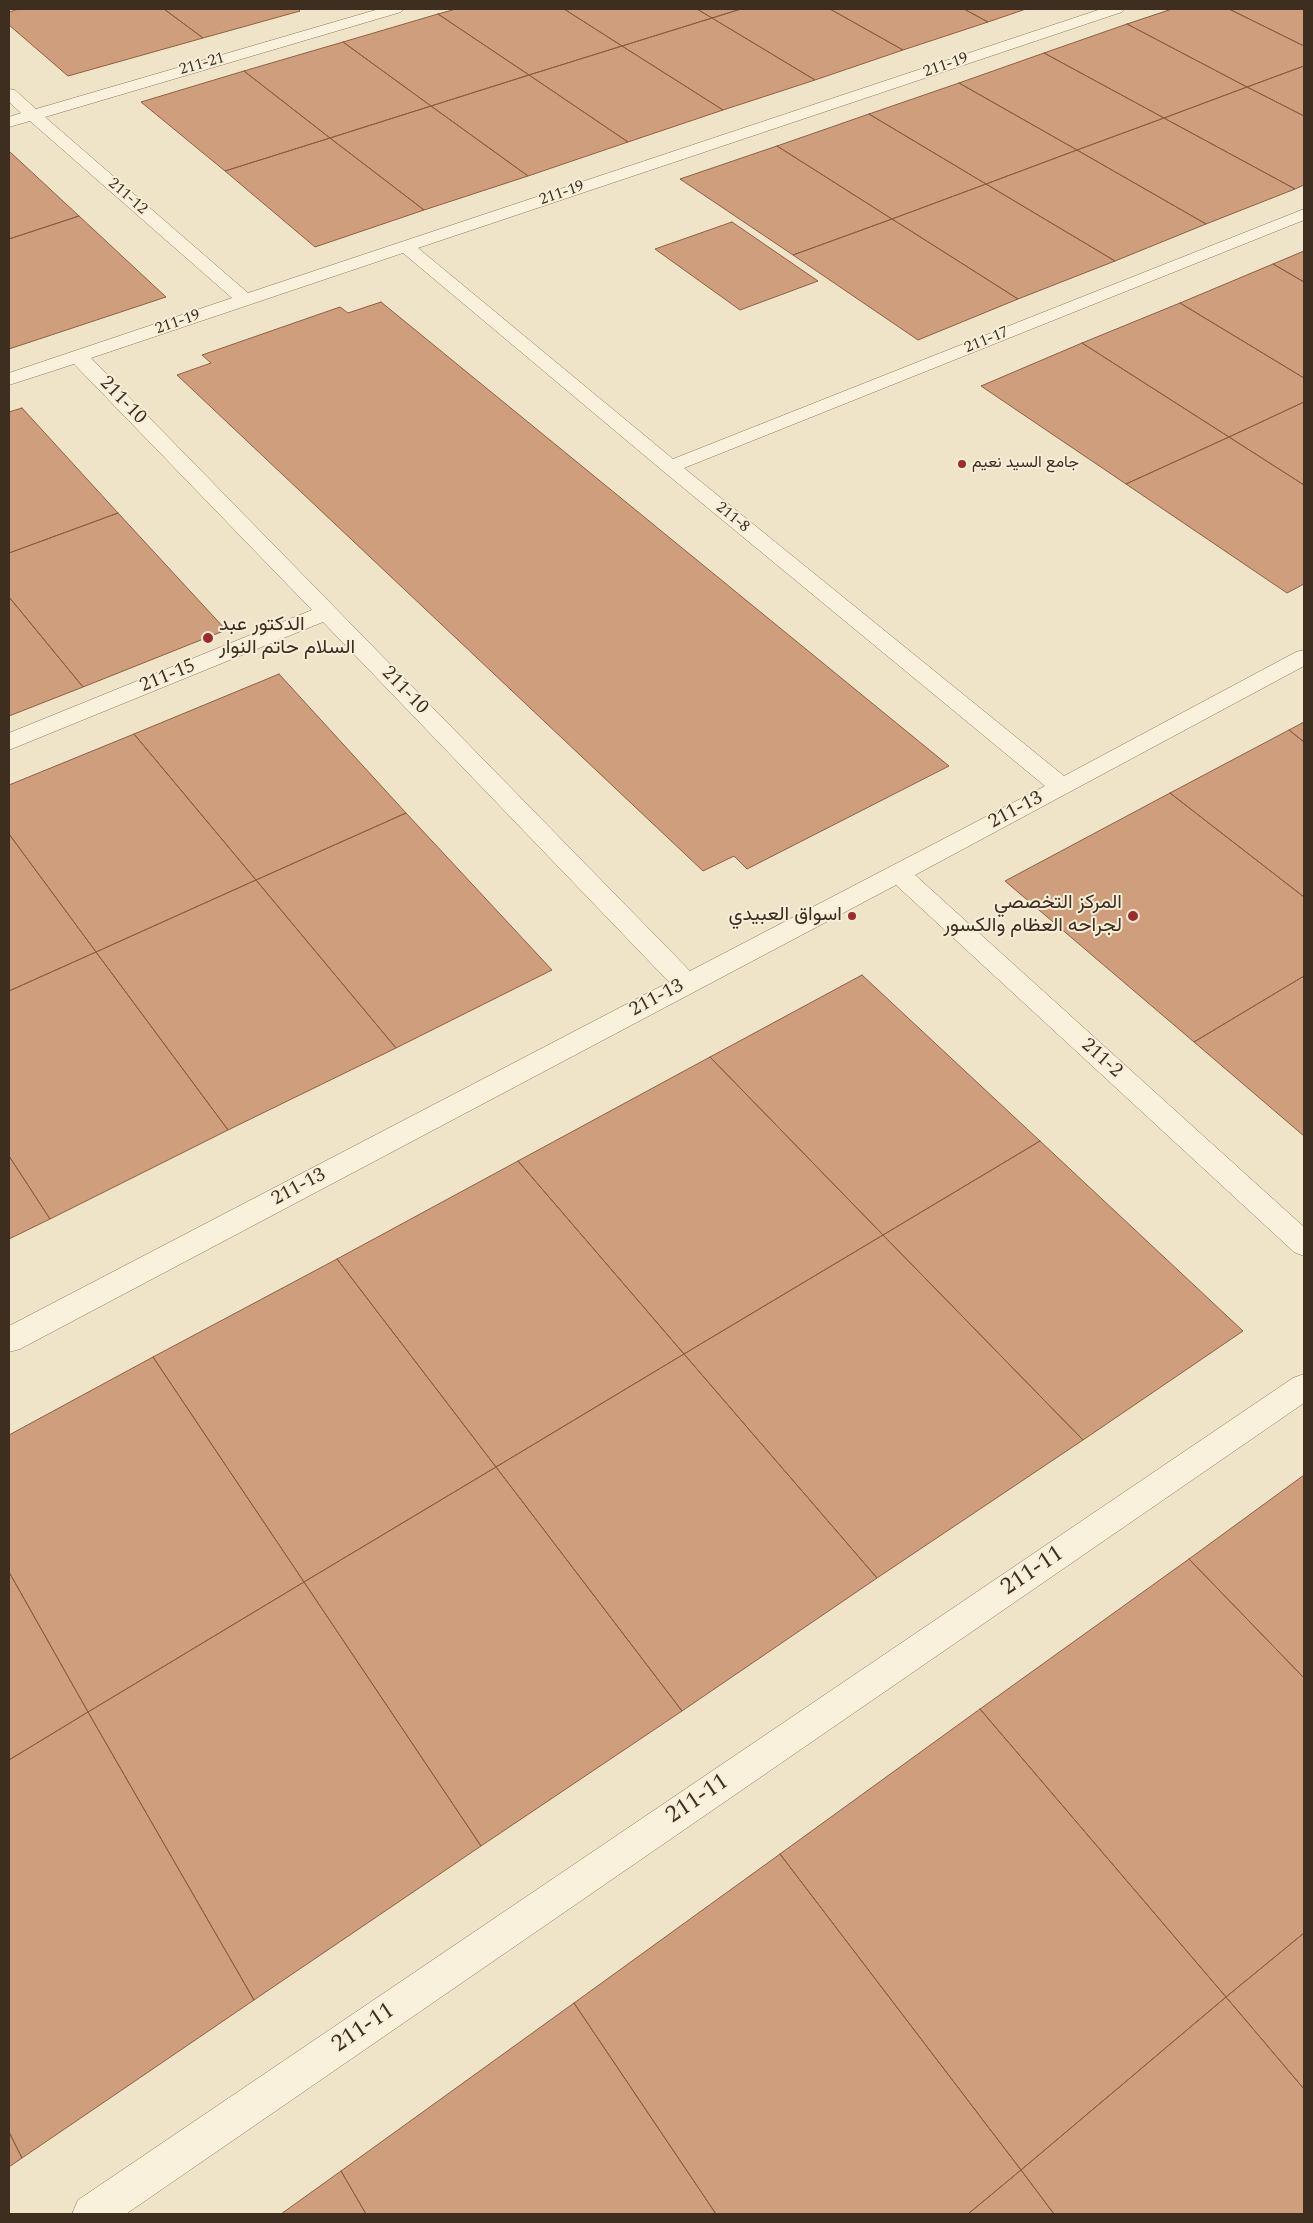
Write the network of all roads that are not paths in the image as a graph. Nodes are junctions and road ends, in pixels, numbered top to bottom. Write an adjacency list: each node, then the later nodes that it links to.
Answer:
1 (395, 9): 4 (street, 211-21)
2 (1116, 9): 7 (street, 211-19)
3 (9, 94): 4 (street, 211-12)
4 (33, 115): 5 (street, 211-21); 8 (street, 211-12)
5 (9, 122)
6 (1304, 214): 11 (street, 211-17)
7 (406, 247): 8 (street, 211-19); 11 (street, 211-8)
8 (245, 300): 9 (street, 211-19)
9 (78, 356): 10 (street, 211-19); 12 (street, 211-10)
10 (9, 379)
11 (670, 467): 15 (street, 211-8)
12 (327, 612): 14 (street, 211-15); 17 (street, 211-10)
13 (1304, 657): 15 (street, 211-13)
14 (9, 742)
15 (1062, 787): 16 (street, 211-13)
16 (898, 873): 17 (street, 211-13); 18 (street, 211-2)
17 (687, 984): 19 (street, 211-13)
18 (1304, 1244)
19 (9, 1340)
20 (1304, 1387): 21 (street, 211-11)
21 (92, 2214)

